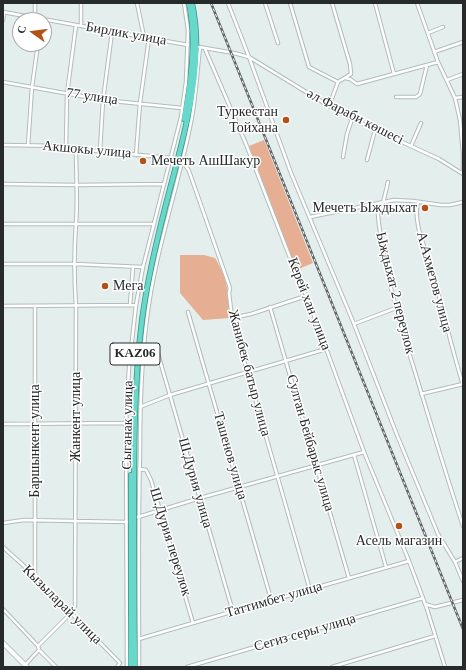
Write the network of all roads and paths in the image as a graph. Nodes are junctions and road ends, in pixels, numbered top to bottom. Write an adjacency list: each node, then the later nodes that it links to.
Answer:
1 (81, 3): 16 (street)
2 (137, 3): 20 (street)
3 (184, 3): 24 (street, Сыганак улица)
4 (189, 3): 25 (highway, KАZ06)
5 (192, 3): 25 (highway, KАZ06)
6 (228, 3): 29 (street)
7 (265, 3): 23 (street)
8 (290, 3): 37 (street)
9 (332, 3): 34 (street)
10 (375, 3): 32 (street)
11 (417, 3): 19 (street)
12 (3, 12): 13 (street)
13 (3, 20)
14 (52, 22): 15 (street, Бирлик улица)
15 (76, 25): 16 (street, Бирлик улица); 39 (street)
16 (81, 26): 18 (street, Бирлик улица)
17 (443, 27): 19 (street)
18 (112, 32): 20 (street, Бирлик улица); 43 (street)
19 (428, 33): 28 (street)
20 (144, 37): 21 (street, Бирлик улица)
21 (149, 38): 24 (street, Бирлик улица); 44 (street)
22 (463, 42): 28 (street)
23 (278, 43)
24 (188, 45): 25 (street, Бирлик улица); 46 (street, Сыганак улица)
25 (197, 47): 26 (street, Бирлик улица); 59 (street); 141 (highway, KАZ06); 142 (highway, KАZ06)
26 (205, 49): 29 (street, Бирлик улица); 78 (street, Керей хан улица)
27 (37, 52): 38 (street)
28 (434, 52): 30 (street)
29 (249, 57): 45 (street, әл Фараби көшесі); 70 (street)
30 (438, 62): 31 (street); 35 (street)
31 (427, 65): 32 (street); 40 (street)
32 (394, 74): 34 (street)
33 (463, 74): 35 (street)
34 (345, 78): 37 (street)
35 (447, 80): 42 (street)
36 (3, 82): 38 (street, 77 улица)
37 (338, 82): 45 (street)
38 (32, 88): 39 (street, 77 улица); 51 (street)
39 (67, 94): 43 (street, 77 улица); 52 (street)
40 (396, 97)
41 (463, 97): 42 (street)
42 (455, 98): 61 (street)
43 (104, 100): 44 (street, 77 улица); 55 (street)
44 (140, 103): 46 (street, 77 улица); 56 (street)
45 (329, 106): 47 (street, әл Фараби көшесі)
46 (182, 108): 58 (street, Сыганак улица)
47 (352, 119): 49 (street, әл Фараби көшесі); 57 (street)
48 (421, 122): 53 (street)
49 (375, 130): 53 (street, әл Фараби көшесі); 60 (street)
50 (3, 145): 51 (street, Акшокы улица)
51 (28, 145): 52 (street, Акшокы улица)
52 (66, 146): 54 (street, Акшокы улица)
53 (411, 146): 61 (street, әл Фараби көшесі)
54 (76, 149): 55 (street, Акшокы улица); 65 (street, Жанкент улица)
55 (100, 151): 56 (street, Акшокы улица)
56 (136, 154): 58 (street, Акшокы улица)
57 (343, 156)
58 (171, 158): 64 (street, Сыганак улица)
59 (182, 160): 87 (street, Жанибек батыр улица); 97 (street)
60 (367, 160)
61 (463, 174)
62 (388, 182): 66 (street)
63 (3, 184): 65 (street)
64 (164, 184): 65 (street); 72 (street, Сыганак улица)
65 (76, 185): 73 (street, Жанкент улица)
66 (383, 202): 67 (street); 69 (street)
67 (418, 202): 68 (street); 94 (street, А.Ахметов улица)
68 (463, 202)
69 (377, 204): 70 (street); 85 (street, Ыждыхат 2 переулок)
70 (310, 217): 88 (street)
71 (3, 224): 73 (street)
72 (153, 224): 73 (street); 77 (street, Сыганак улица)
73 (76, 225): 75 (street, Жанкент улица)
74 (3, 264): 75 (street)
75 (75, 264): 76 (street); 83 (street, Жанкент улица)
76 (133, 267): 77 (street); 79 (street)
77 (143, 267): 80 (street, Сыганак улица)
78 (306, 296): 84 (street); 89 (street, Керей хан улица)
79 (130, 305): 80 (street); 83 (street)
80 (136, 305): 99 (street, Сыганак улица)
81 (3, 306): 82 (street)
82 (35, 306): 83 (street); 98 (street, Баршынкент улица)
83 (76, 306): 101 (street, Жанкент улица)
84 (270, 308): 87 (street); 91 (street, Султан Бейбарыс улица)
85 (396, 308): 88 (street); 96 (street, Ыждыхат 2 переулок)
86 (188, 312): 93 (street, Ташенов улица)
87 (232, 318): 92 (street, Жанибек батыр улица)
88 (354, 324): 119 (street)
89 (326, 350): 91 (street); 102 (street, Керей хан улица)
90 (158, 354): 95 (street, Ш.Дурия улица)
91 (286, 361): 92 (street); 104 (street, Султан Бейбарыс улица)
92 (247, 372): 93 (street); 106 (street, Жанибек батыр улица)
93 (210, 383): 95 (street); 107 (street, Ташенов улица)
94 (463, 384): 96 (street)
95 (170, 394): 97 (street); 108 (street, Ш.Дурия улица)
96 (421, 394): 115 (street, Ыждыхат 2 переулок)
97 (140, 407): 105 (street)
98 (35, 423): 100 (street); 101 (street); 111 (street, Баршынкент улица)
99 (126, 423): 101 (street); 113 (street, Сыганак улица)
100 (3, 424)
101 (76, 424): 112 (street, Жанкент улица)
102 (364, 452): 103 (street); 118 (street, Керей хан улица)
103 (354, 455): 104 (street); 120 (street)
104 (317, 465): 106 (street); 122 (street, Султан Бейбарыс улица)
105 (139, 469): 109 (street, Ш.Дурия переулок); 110 (street)
106 (277, 476): 107 (street); 124 (street, Жанибек батыр улица)
107 (239, 487): 108 (street); 126 (street, Ташенов улица)
108 (200, 498): 109 (street); 130 (street, Ш.Дурия улица)
109 (160, 510): 110 (street); 132 (street, Ш.Дурия переулок)
110 (138, 517): 134 (street)
111 (34, 520): 112 (street); 114 (street); 121 (street, Баршынкент улица)
112 (75, 521): 113 (street); 131 (street, Жанкент улица)
113 (126, 522): 140 (street, Сыганак улица)
114 (3, 523)
115 (463, 526)
116 (3, 547): 121 (street, Кызыларай улица)
117 (463, 558): 119 (street)
118 (409, 561): 120 (street, Таттимбет улица); 125 (street, Керей хан улица)
119 (455, 562): 123 (street)
120 (386, 567): 122 (street, Таттимбет улица)
121 (34, 576): 131 (street, Кызыларай улица)
122 (349, 578): 124 (street, Таттимбет улица)
123 (463, 580)
124 (310, 590): 126 (street, Таттимбет улица)
125 (423, 598): 128 (street, Керей хан улица); 144 (street, Сегиз серы улица)
126 (272, 599): 130 (street, Таттимбет улица)
127 (463, 600): 128 (street)
128 (425, 604): 133 (street, Керей хан улица)
129 (3, 609): 136 (street)
130 (233, 612): 132 (street, Таттимбет улица)
131 (71, 613): 136 (street); 139 (street, Кызыларай улица)
132 (193, 622): 134 (street, Таттимбет улица)
133 (435, 636): 145 (street); 146 (street, Керей хан улица)
134 (139, 639): 143 (street)
135 (3, 643): 137 (main road)
136 (38, 648): 137 (street); 138 (street)
137 (26, 666)
138 (56, 667)
139 (117, 667)
140 (127, 667)
141 (131, 667)
142 (135, 667)
143 (139, 667)
144 (187, 667)
145 (332, 667)
146 (445, 667)

